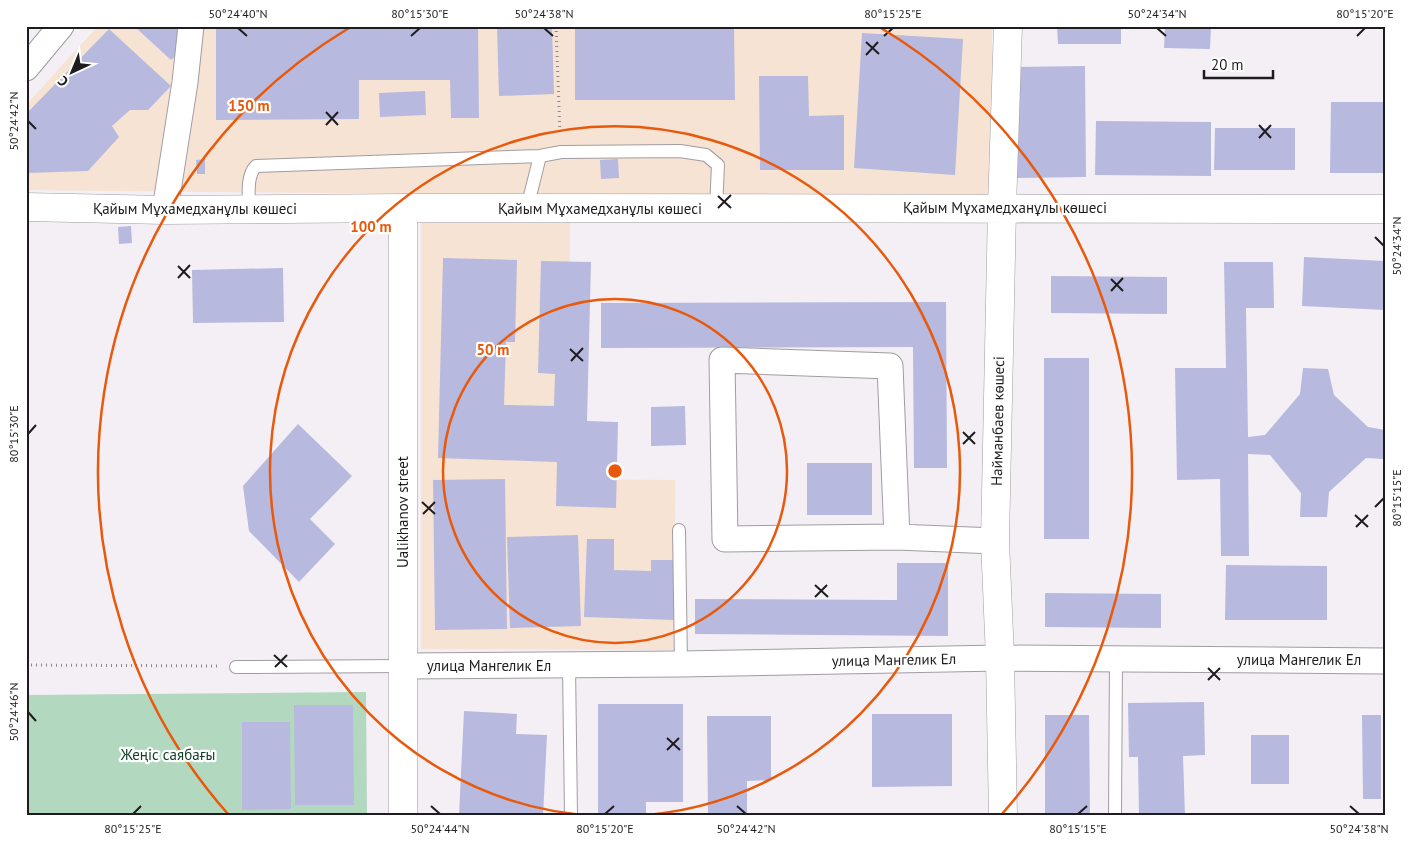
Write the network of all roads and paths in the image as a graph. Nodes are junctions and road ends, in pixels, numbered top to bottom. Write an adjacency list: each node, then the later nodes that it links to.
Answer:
1 (61, 26): 5 (street)
2 (191, 26): 14 (street)
3 (556, 26): 6 (path)
4 (1008, 26): 11 (street, Найманбаев көшесі)
5 (26, 68)
6 (560, 152): 7 (lane); 12 (lane)
7 (540, 156): 10 (lane); 15 (lane)
8 (26, 207): 14 (street, Қайым Мұхамедханұлы көшесі)
9 (403, 208): 10 (street, Қайым Мұхамедханұлы көшесі); 15 (street, Қайым Мұхамедханұлы көшесі); 26 (street, Ualikhanov street)
10 (527, 208): 12 (street, Қайым Мұхамедханұлы көшесі)
11 (1002, 208): 12 (street, Қайым Мұхамедханұлы көшесі); 13 (street, Қайым Мұхамедханұлы көшесі); 18 (street, Найманбаев көшесі)
12 (716, 209)
13 (1385, 209)
14 (165, 210): 15 (street, Қайым Мұхамедханұлы көшесі)
15 (249, 210)
16 (679, 530): 22 (lane)
17 (896, 537): 17 (street); 18 (street)
18 (995, 541): 19 (street, Найманбаев көшесі)
19 (1000, 658): 20 (street, улица Мангелик Ел); 22 (street, улица Мангелик Ел); 29 (street, Найманбаев көшесі)
20 (1116, 659): 21 (street, улица Мангелик Ел); 30 (lane)
21 (1385, 661)
22 (681, 664): 24 (street, улица Мангелик Ел)
23 (26, 665): 25 (path)
24 (569, 665): 26 (street, улица Мангелик Ел); 28 (lane)
25 (236, 666): 26 (lane)
26 (403, 666): 27 (street, Ualikhanov street)
27 (403, 816)
28 (571, 816)
29 (1003, 816)
30 (1116, 816)

